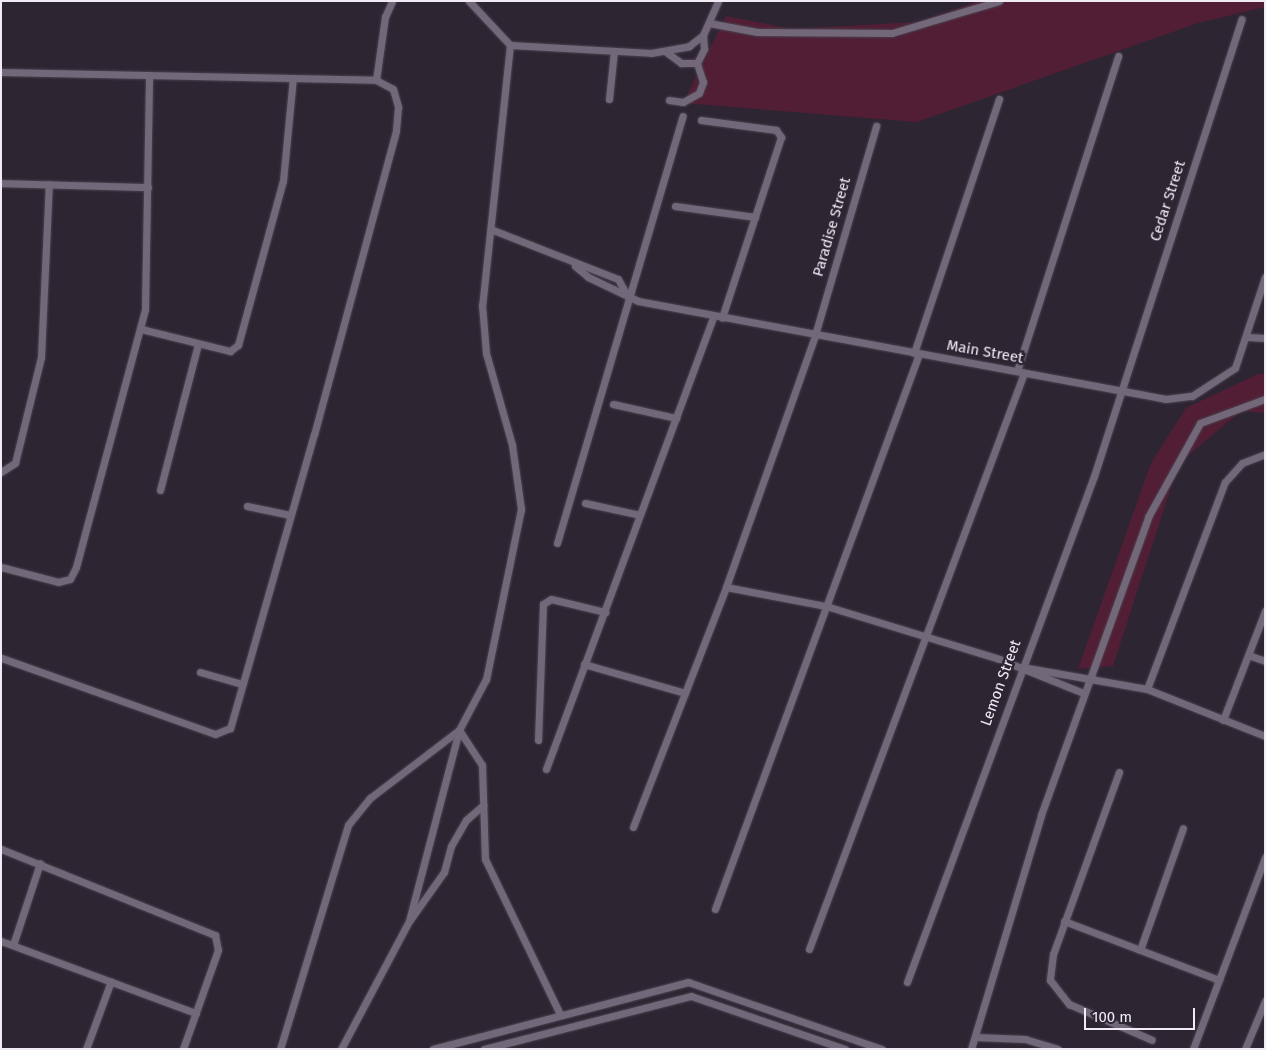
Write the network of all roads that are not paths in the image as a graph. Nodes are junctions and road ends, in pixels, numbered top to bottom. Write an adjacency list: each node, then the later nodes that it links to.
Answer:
1 (392, 1): 16 (street)
2 (469, 1): 8 (street)
3 (718, 1): 6 (street)
4 (999, 1): 6 (street)
5 (1242, 19): 40 (street, Cedar Street)
6 (709, 23): 7 (street)
7 (703, 34): 10 (street); 12 (street)
8 (510, 45): 9 (street); 28 (street)
9 (614, 51): 10 (street); 17 (street)
10 (666, 52): 12 (street)
11 (1118, 56): 39 (street)
12 (696, 63): 19 (street)
13 (1, 72): 14 (street)
14 (149, 75): 15 (street); 25 (street)
15 (293, 78): 16 (street); 37 (street)
16 (376, 80): 49 (street)
17 (609, 99)
18 (998, 99): 38 (street)
19 (669, 100)
20 (684, 116): 31 (street)
21 (701, 120): 27 (street)
22 (876, 126): 34 (street, Paradise Street)
23 (1, 183): 24 (street)
24 (48, 184): 25 (street); 45 (street)
25 (148, 187): 33 (street)
26 (675, 206): 27 (street)
27 (755, 217): 32 (street)
28 (493, 230): 29 (street, Main Street); 70 (street)
29 (575, 266): 31 (street, Main Street); 31 (street, Main Street)
30 (1265, 276): 35 (street, Main Street)
31 (628, 297): 32 (street, Main Street); 51 (street)
32 (718, 317): 34 (street, Main Street); 43 (street)
33 (141, 329): 37 (street); 52 (street)
34 (815, 334): 38 (street, Main Street); 53 (street, Paradise Street)
35 (1248, 337): 36 (street); 40 (street, Main Street)
36 (1265, 338)
37 (198, 344): 46 (street)
38 (916, 353): 39 (street, Main Street); 54 (street)
39 (1021, 372): 40 (street, Main Street); 57 (street)
40 (1121, 393): 62 (street, Lemon Street)
41 (1265, 399): 64 (street)
42 (613, 404): 43 (street)
43 (676, 418): 50 (street)
44 (1265, 454): 66 (street)
45 (1, 472)
46 (160, 490)
47 (586, 504): 50 (street)
48 (246, 506): 49 (street)
49 (290, 515): 65 (street)
50 (640, 515): 56 (street)
51 (557, 542)
52 (1, 567)
53 (726, 587): 54 (street); 67 (street, Paradise Street)
54 (826, 606): 57 (street); 81 (street)
55 (1265, 611): 58 (street)
56 (605, 612): 61 (street); 72 (street)
57 (926, 638): 62 (street); 86 (street)
58 (1248, 655): 60 (street); 69 (street)
59 (1, 658): 65 (street)
60 (1265, 661)
61 (584, 664): 67 (street); 73 (street)
62 (1022, 667): 64 (street); 68 (street); 90 (street, Lemon Street)
63 (200, 672): 65 (street)
64 (1087, 681): 66 (street); 68 (street)
65 (242, 684)
66 (1147, 690): 69 (street)
67 (685, 693): 76 (street, Paradise Street)
68 (1083, 693): 94 (street)
69 (1222, 720): 71 (street)
70 (459, 730): 75 (street); 82 (street); 98 (street)
71 (1265, 736)
72 (538, 740)
73 (546, 769)
74 (1119, 772): 83 (street)
75 (483, 805): 82 (street); 93 (street)
76 (634, 827)
77 (1183, 828): 87 (street)
78 (1, 849): 80 (street)
79 (1265, 857): 88 (street)
80 (40, 864): 85 (street); 92 (street)
81 (715, 909)
82 (409, 921): 99 (street)
83 (1064, 921): 87 (street); 95 (street)
84 (1, 941): 85 (street)
85 (12, 946): 89 (street)
86 (808, 948)
87 (1140, 950): 88 (street)
88 (1219, 980): 106 (street)
89 (111, 981): 92 (street); 96 (street)
90 (907, 982)
91 (1265, 1001): 107 (street)
92 (196, 1013): 97 (street)
93 (560, 1014): 100 (street); 103 (street)
94 (975, 1037): 104 (street); 105 (street)
95 (1152, 1040)
96 (86, 1049)
97 (183, 1049)
98 (280, 1049)
99 (341, 1049)
100 (433, 1049)
101 (484, 1049): 102 (street)
102 (845, 1049)
103 (882, 1049)
104 (972, 1049)
105 (1057, 1049)
106 (1194, 1049)
107 (1246, 1049)

